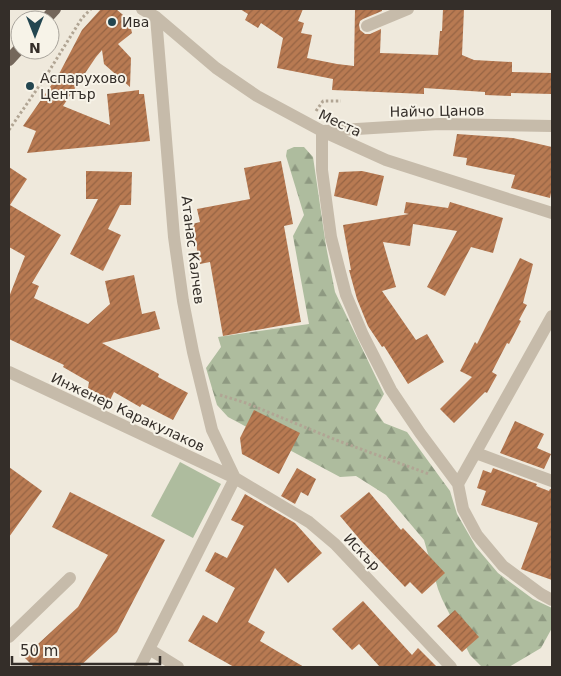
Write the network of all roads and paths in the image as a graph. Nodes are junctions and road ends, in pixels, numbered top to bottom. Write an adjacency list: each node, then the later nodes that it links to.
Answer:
1 (91, 9): 9 (path)
2 (142, 9): 4 (street, Места)
3 (408, 9): 5 (street)
4 (156, 18): 7 (street, Места); 14 (street, Атанас Калчев)
5 (366, 26)
6 (341, 101): 7 (path)
7 (307, 123): 10 (street, Места)
8 (552, 126): 10 (street, Найчо Цанов)
9 (9, 130)
10 (322, 131): 11 (street, Места); 19 (street)
11 (552, 213)
12 (552, 316): 15 (street)
13 (9, 372): 17 (street, Инженер Каракулаков)
14 (202, 389): 16 (path); 17 (street, Атанас Калчев)
15 (476, 453): 18 (street); 19 (street)
16 (419, 470)
17 (235, 478): 23 (street); 26 (street, Искър)
18 (552, 481)
19 (458, 484): 21 (street)
20 (70, 578): 22 (street)
21 (552, 600)
22 (9, 637)
23 (149, 649): 24 (street); 25 (street)
24 (140, 667)
25 (178, 667)
26 (451, 667)

